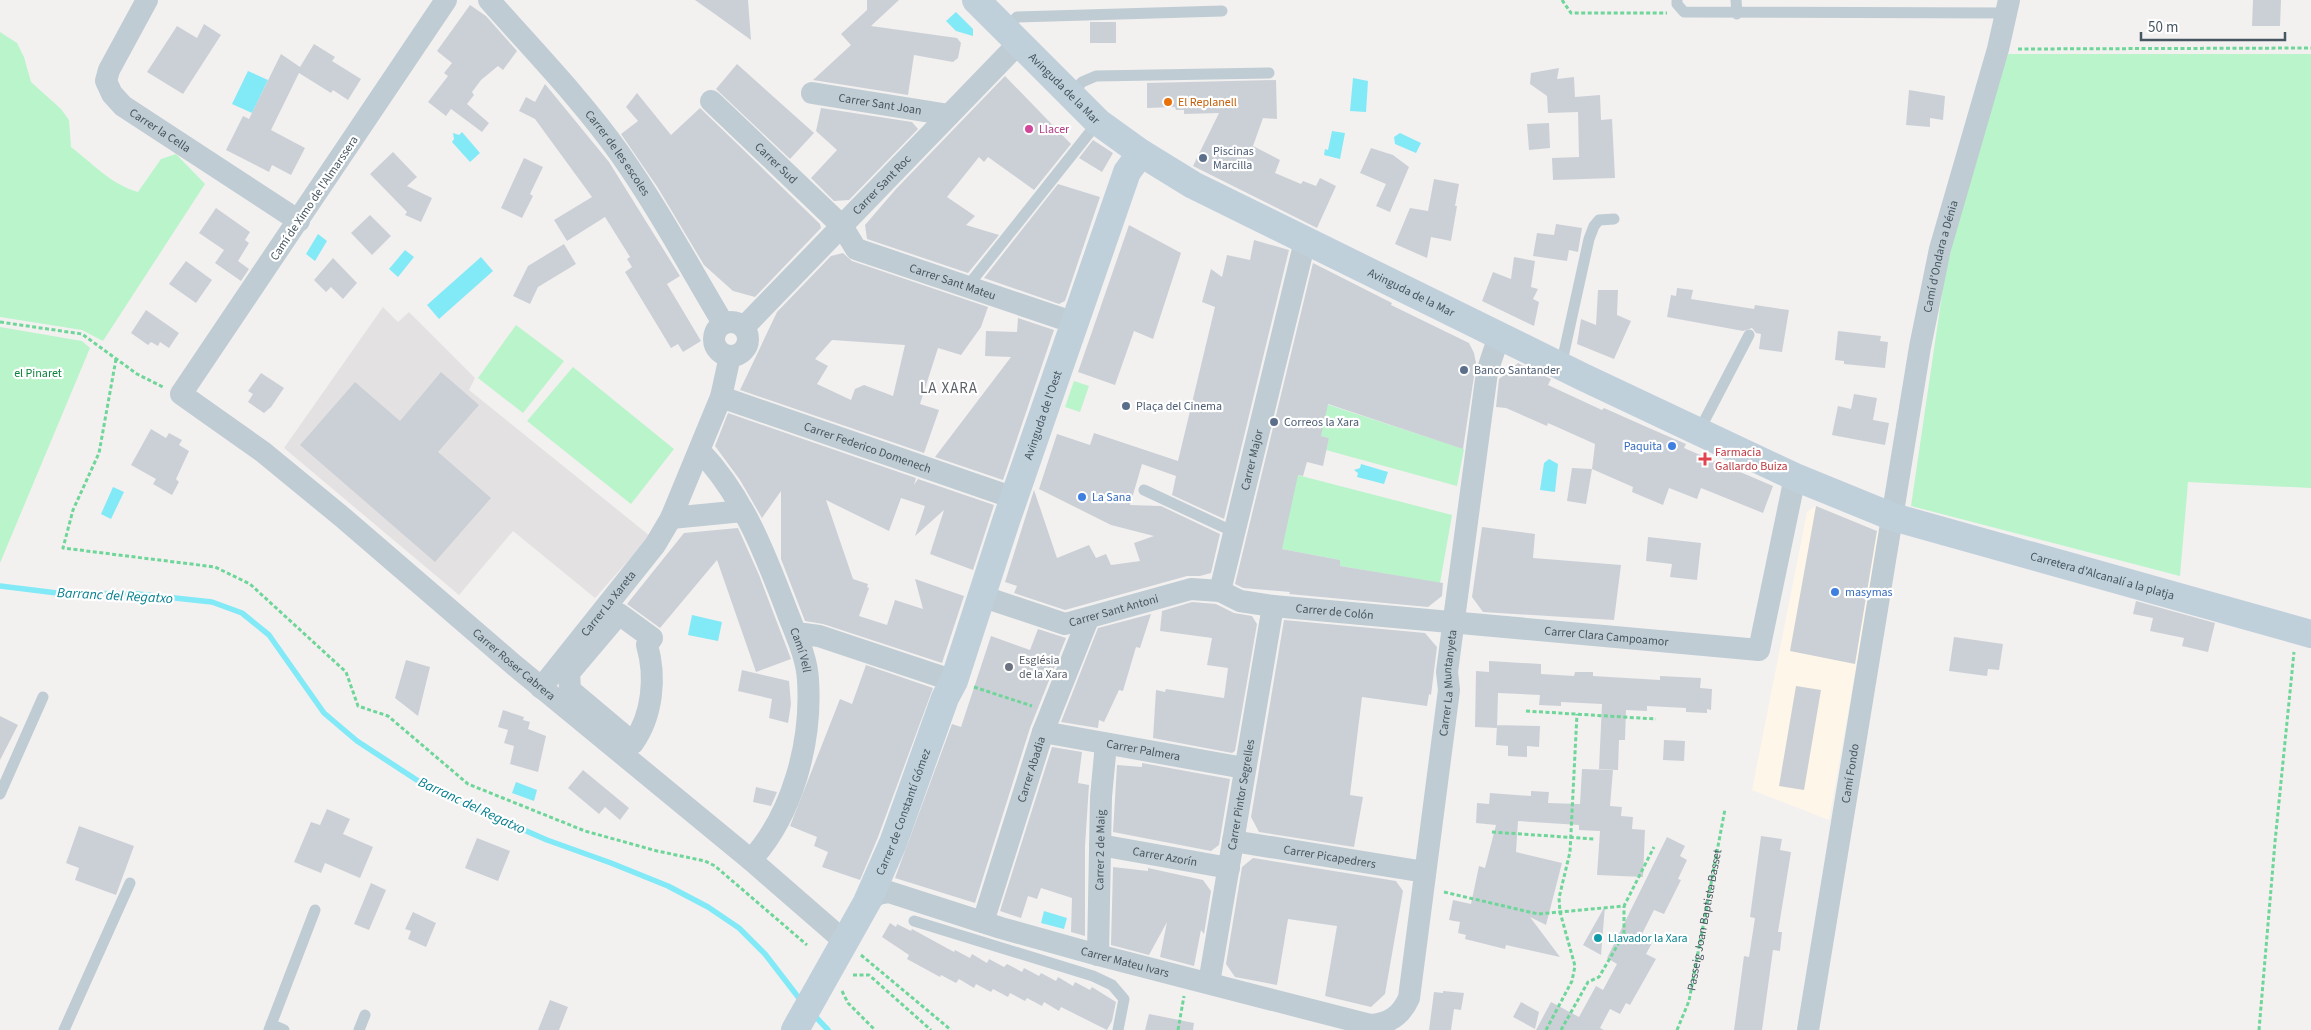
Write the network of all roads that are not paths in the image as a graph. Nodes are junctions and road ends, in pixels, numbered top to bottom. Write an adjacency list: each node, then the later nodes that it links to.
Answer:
1 (147, 0): 19 (street, Carrer la Cella)
2 (446, 0): 19 (street, Camí de Ximo de l'Almarssera)
3 (489, 0): 24 (street, Carrer de les escoles)
4 (976, 0): 10 (main road, Avinguda de la Mar)
5 (1677, 0): 9 (lane)
6 (1736, 0): 9 (lane)
7 (2008, 6): 9 (lane); 36 (street, Camí d’Ondara a Dénia)
8 (1222, 11): 10 (lane)
9 (1737, 14)
10 (1011, 37): 13 (main road, Avinguda de la Mar); 15 (street, Carrer Sant Roc)
11 (1269, 73): 13 (lane)
12 (812, 93): 15 (street, Carrer Sant Joan)
13 (1071, 95): 16 (main road, Avinguda de la Mar)
14 (710, 101): 20 (street, Carrer Sud)
15 (949, 115): 20 (street, Carrer Sant Roc)
16 (1098, 122): 17 (main road, Avinguda de la Mar); 22 (lane)
17 (1141, 154): 21 (main road, Avinguda de la Mar); 23 (main road, Avinguda de l'Oest)
18 (1614, 219): 27 (lane)
19 (299, 221): 28 (street, Camí de Ximo de l'Almarssera)
20 (842, 226): 22 (street, Carrer Sant Mateu); 24 (street, Carrer Sant Roc)
21 (1305, 240): 26 (main road, Avinguda de la Mar); 38 (street, Carrer Major)
22 (967, 287): 23 (street, Carrer Sant Mateu)
23 (1075, 323): 34 (main road, Avinguda de l'Oest)
24 (733, 325): 29 (street, Carrer La Xareta)
25 (1749, 335): 30 (lane)
26 (1499, 336): 27 (main road, Avinguda de la Mar); 43 (street, Carrer La Muntanyeta)
27 (1561, 366): 30 (main road, Avinguda de la Mar)
28 (181, 394): 47 (street, Carrer Roser Cabrera)
29 (721, 397): 31 (street, Carrer La Xareta); 34 (street, Carrer Federico Domenech)
30 (1699, 431): 32 (main road, Avinguda de la Mar)
31 (700, 451): 35 (street, Camí Vell); 37 (street, Carrer La Xareta)
32 (1795, 477): 36 (main road, Avinguda de la Mar); 43 (street, Carrer Clara Campoamor)
33 (1144, 490): 38 (lane)
34 (1014, 498): 40 (main road, Avinguda de l'Oest)
35 (743, 511): 37 (street); 56 (street, Camí Vell)
36 (1893, 517): 44 (main road, Carretera d'Alcanalí a la platja); 78 (street, Camí Fondo)
37 (671, 518): 47 (street, Carrer La Xareta)
38 (1234, 532): 39 (street, Carrer Major)
39 (1220, 591): 41 (street, Carrer de Colón); 42 (street, Carrer Sant Antoni)
40 (981, 596): 42 (street, Carrer Sant Antoni); 46 (main road, Avinguda de l'Oest)
41 (1273, 606): 43 (street, Carrer de Colón); 52 (street, Carrer Pintor Segrelles)
42 (1088, 619): 50 (street, Carrer Abadia)
43 (1453, 623): 59 (street, Carrer La Muntanyeta)
44 (2304, 632)
45 (804, 634): 46 (street)
46 (954, 681): 57 (main road, Carrer de Constantí Gómez)
47 (541, 688): 56 (street, Carrer Roser Cabrera)
48 (570, 690): 48 (street)
49 (43, 697): 53 (lane)
50 (1047, 722): 51 (street, Carrer Palmera); 66 (street, Carrer Abadia)
51 (1106, 744): 52 (street, Carrer Palmera); 55 (street, Carrer 2 de Maig)
52 (1244, 768): 54 (street, Carrer Pintor Segrelles)
53 (0, 794)
54 (1233, 841): 58 (street, Carrer Pintor Segrelles); 59 (street, Carrer Picapedrers)
55 (1100, 845): 58 (street, Carrer Azorín); 68 (street, Carrer 2 de Maig)
56 (750, 860): 67 (street, Carrer Roser Cabrera)
57 (884, 864): 61 (main road); 62 (main road, Carrer de Constantí Gómez)
58 (1229, 868): 69 (street, Carrer Pintor Segrelles)
59 (1424, 880): 71 (street, Carrer La Muntanyeta)
60 (130, 883): 73 (lane)
61 (895, 894): 62 (street, Carrer Mateu Ivars); 64 (street, Carrer Mateu Ivars)
62 (866, 902): 67 (main road, Carrer de Constantí Gómez)
63 (315, 910): 72 (lane)
64 (940, 919): 65 (lane); 66 (street, Carrer Mateu Ivars); 68 (lane)
65 (914, 921)
66 (983, 922): 68 (street, Carrer Mateu Ivars)
67 (849, 950): 76 (main road, Carrer de Constantí Gómez)
68 (1096, 965): 69 (street, Carrer Mateu Ivars); 77 (lane)
69 (1209, 983): 71 (street, Carrer Mateu Ivars)
70 (365, 1015): 75 (lane)
71 (1388, 1022)
72 (270, 1027): 74 (lane)
73 (64, 1030)
74 (284, 1030)
75 (359, 1030)
76 (796, 1030)
77 (1118, 1030)
78 (1808, 1030)

